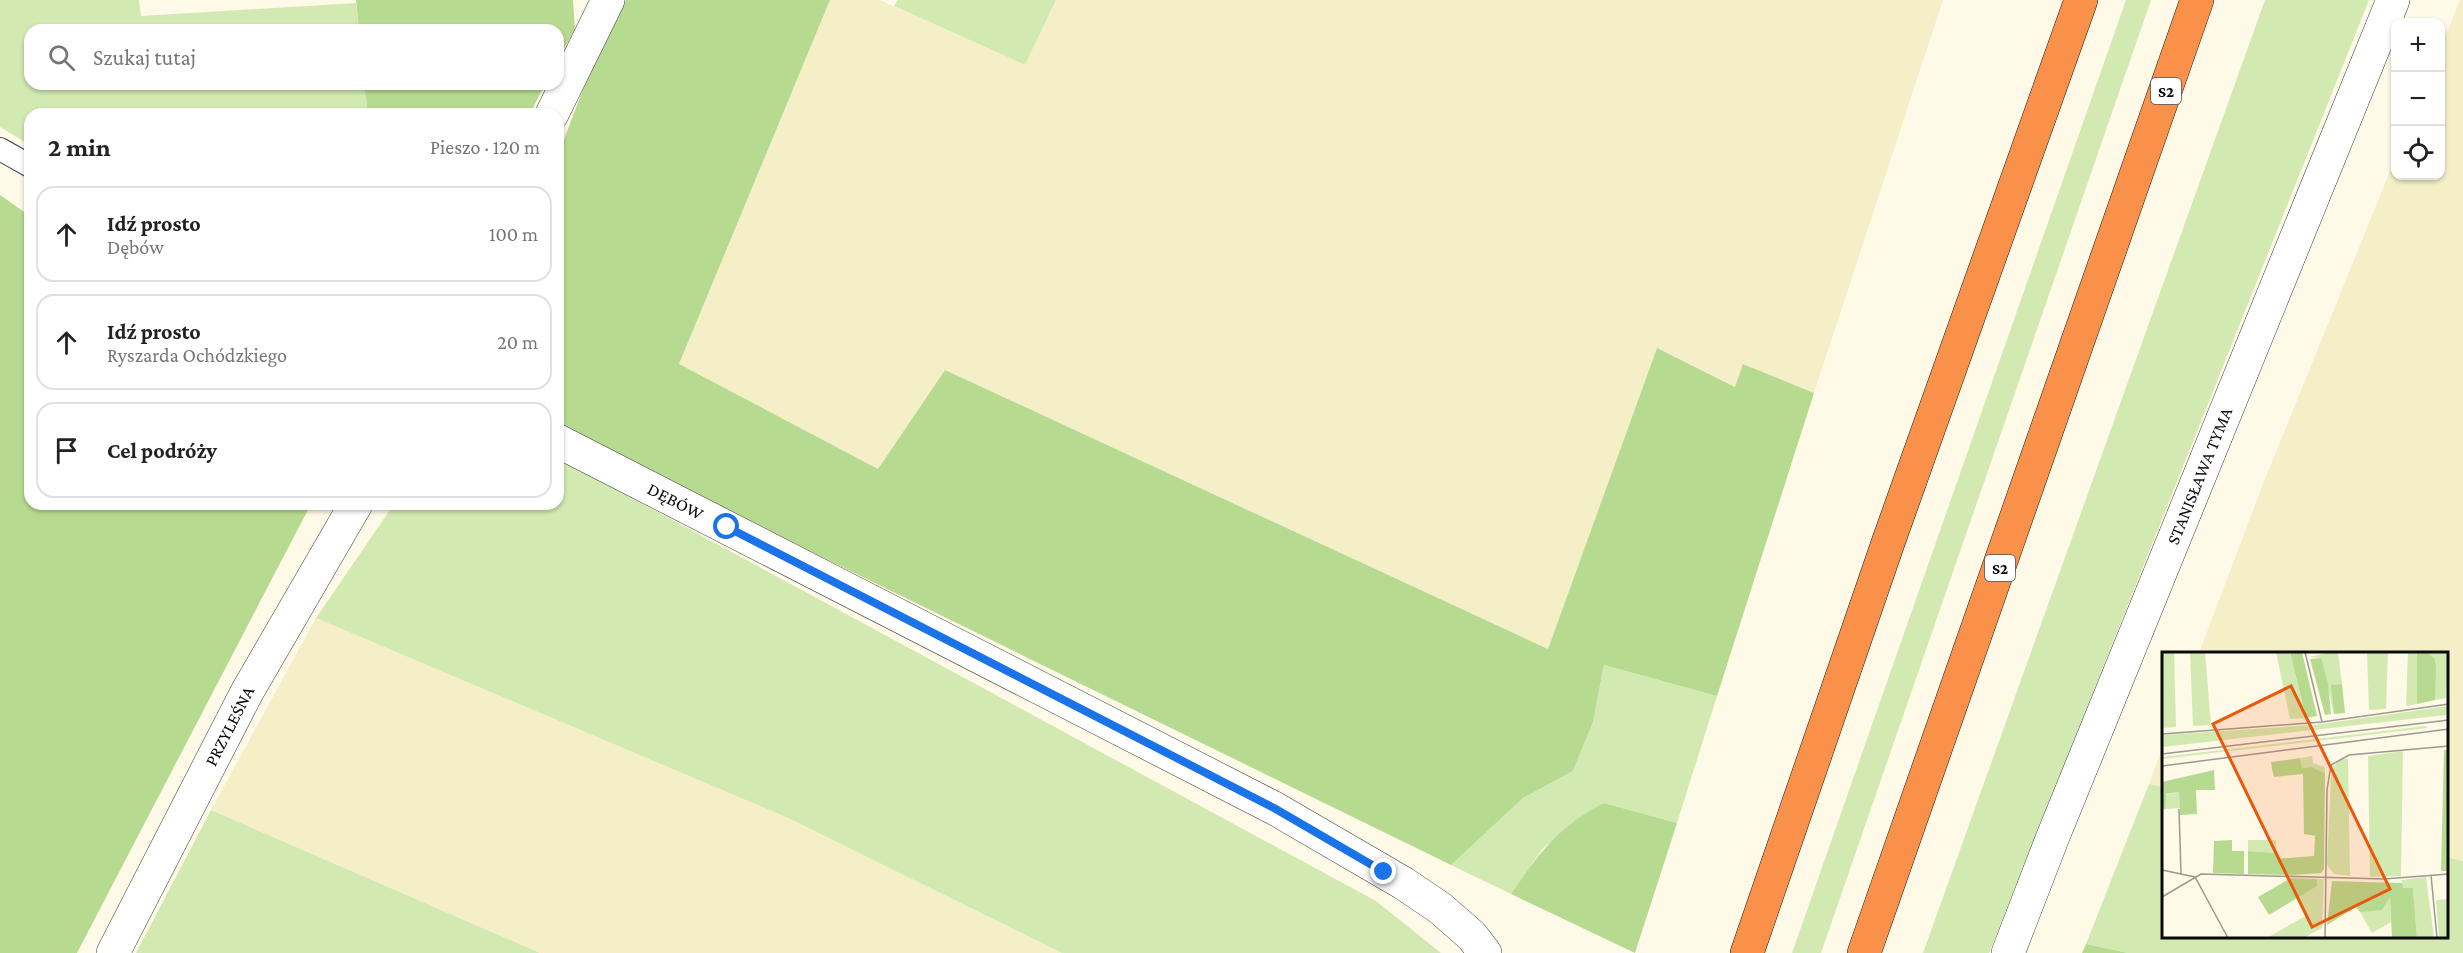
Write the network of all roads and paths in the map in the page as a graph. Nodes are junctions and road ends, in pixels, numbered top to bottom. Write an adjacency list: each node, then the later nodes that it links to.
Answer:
1 (608, 0): 6 (street)
2 (2081, 0): 14 (highway)
3 (2197, 0): 15 (highway, S2)
4 (2393, 0): 16 (street, STANISŁAWA TYMA)
5 (564, 90): 7 (street)
6 (564, 90)
7 (555, 108)
8 (0, 149): 9 (lane)
9 (24, 163)
10 (564, 444): 13 (street, DĘBÓW)
11 (353, 510): 12 (street, PRZYLEŚNA)
12 (112, 953)
13 (1485, 953)
14 (1747, 953)
15 (1864, 953)
16 (2008, 953)

